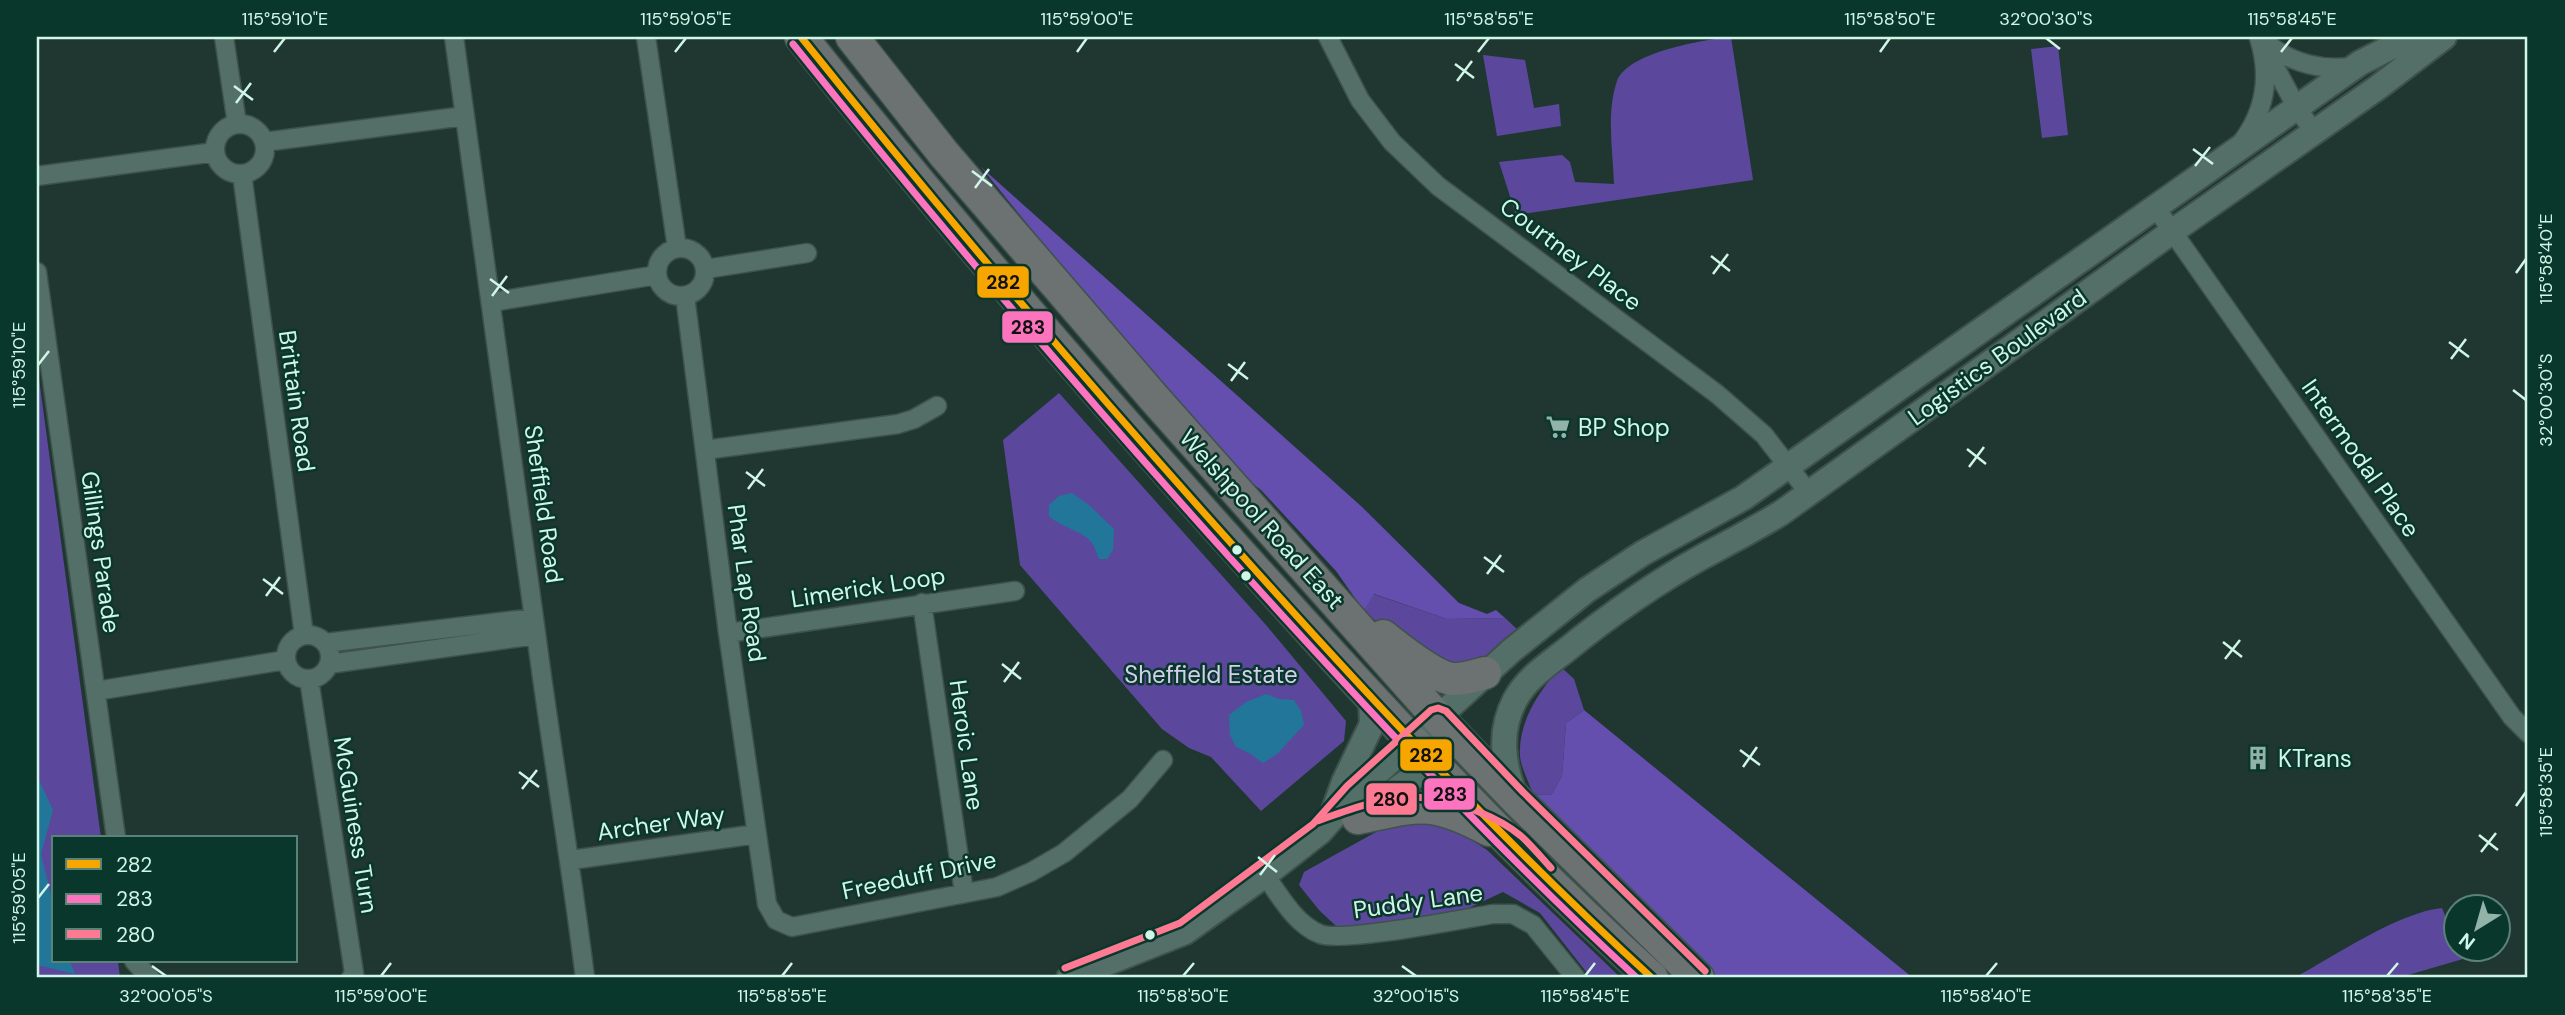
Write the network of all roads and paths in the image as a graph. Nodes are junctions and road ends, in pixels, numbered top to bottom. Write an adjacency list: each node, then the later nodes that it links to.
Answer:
1 (224, 37): 13 (street)
2 (454, 37): 12 (street, Sheffield Road)
3 (646, 37): 22 (street)
4 (801, 37): 46 (highway, Welshpool Road East)
5 (852, 37): 32 (highway, Welshpool Road East)
6 (1328, 37): 31 (street, Courtney Place)
7 (2259, 37): 10 (street); 11 (street); 17 (street)
8 (2412, 37): 10 (street, Logistics Boulevard)
9 (2444, 37): 14 (street, Logistics Boulevard)
10 (2358, 65): 11 (street, Logistics Boulevard)
11 (2297, 108): 14 (street); 17 (street, Logistics Boulevard)
12 (465, 116): 15 (street); 28 (street, Sheffield Road)
13 (237, 124): 15 (street); 16 (street)
14 (2314, 132): 21 (street, Logistics Boulevard)
15 (264, 142): 18 (street)
16 (215, 152): 18 (street); 19 (street)
17 (2222, 162): 20 (street, Logistics Boulevard)
18 (242, 174): 38 (street, Brittain Road)
19 (37, 176)
20 (2156, 208): 21 (street, Intermodal Place); 31 (street, Logistics Boulevard)
21 (2173, 231): 33 (street, Logistics Boulevard); 48 (street, Intermodal Place)
22 (677, 248): 24 (street); 26 (street)
23 (807, 253): 24 (street)
24 (706, 269): 27 (street)
25 (37, 272): 45 (street, Gillings Parade)
26 (657, 275): 27 (street); 28 (street)
27 (685, 296): 30 (street, Phar Lap Road)
28 (492, 302): 36 (street, Sheffield Road)
29 (937, 406): 30 (street)
30 (705, 450): 37 (street, Phar Lap Road)
31 (1788, 464): 33 (street, Courtney Place); 43 (street, Logistics Boulevard)
32 (1224, 475): 43 (highway); 47 (highway, Welshpool Road East)
33 (1808, 492): 51 (street, Logistics Boulevard)
34 (1015, 591): 35 (street, Limerick Loop)
35 (922, 603): 37 (street, Limerick Loop); 58 (street, Heroic Lane)
36 (535, 626): 40 (street); 56 (street, Sheffield Road)
37 (728, 633): 53 (street, Phar Lap Road)
38 (304, 635): 39 (street); 41 (street)
39 (325, 643): 40 (street); 42 (street)
40 (378, 648): 42 (street)
41 (286, 660): 44 (street); 45 (street)
42 (329, 664): 44 (street)
43 (1485, 673): 47 (street, Logistics Boulevard)
44 (309, 679): 61 (street, McGuiness Turn)
45 (96, 691): 54 (street, Gillings Parade)
46 (1370, 698): 49 (highway, Welshpool Road East); 52 (street)
47 (1448, 729): 49 (street, Logistics Boulevard); 51 (highway, Welshpool Road East)
48 (2528, 733)
49 (1423, 752): 52 (street, Logistics Boulevard); 55 (highway, Welshpool Road East)
50 (1163, 760): 58 (street, Freeduff Drive)
51 (1516, 799): 66 (highway, Welshpool Road East)
52 (1336, 823): 55 (highway); 57 (street, Logistics Boulevard)
53 (757, 834): 56 (street, Archer Way); 58 (street, Freeduff Drive)
54 (116, 836)
55 (1512, 842): 65 (highway, Welshpool Road East)
56 (571, 860): 62 (street, Sheffield Road)
57 (1265, 875): 63 (street, Logistics Boulevard); 64 (street, Puddy Lane)
58 (964, 893)
59 (135, 962): 60 (street)
60 (150, 978)
61 (351, 978)
62 (585, 978)
63 (1069, 978)
64 (1576, 978)
65 (1652, 978)
66 (1698, 978)

